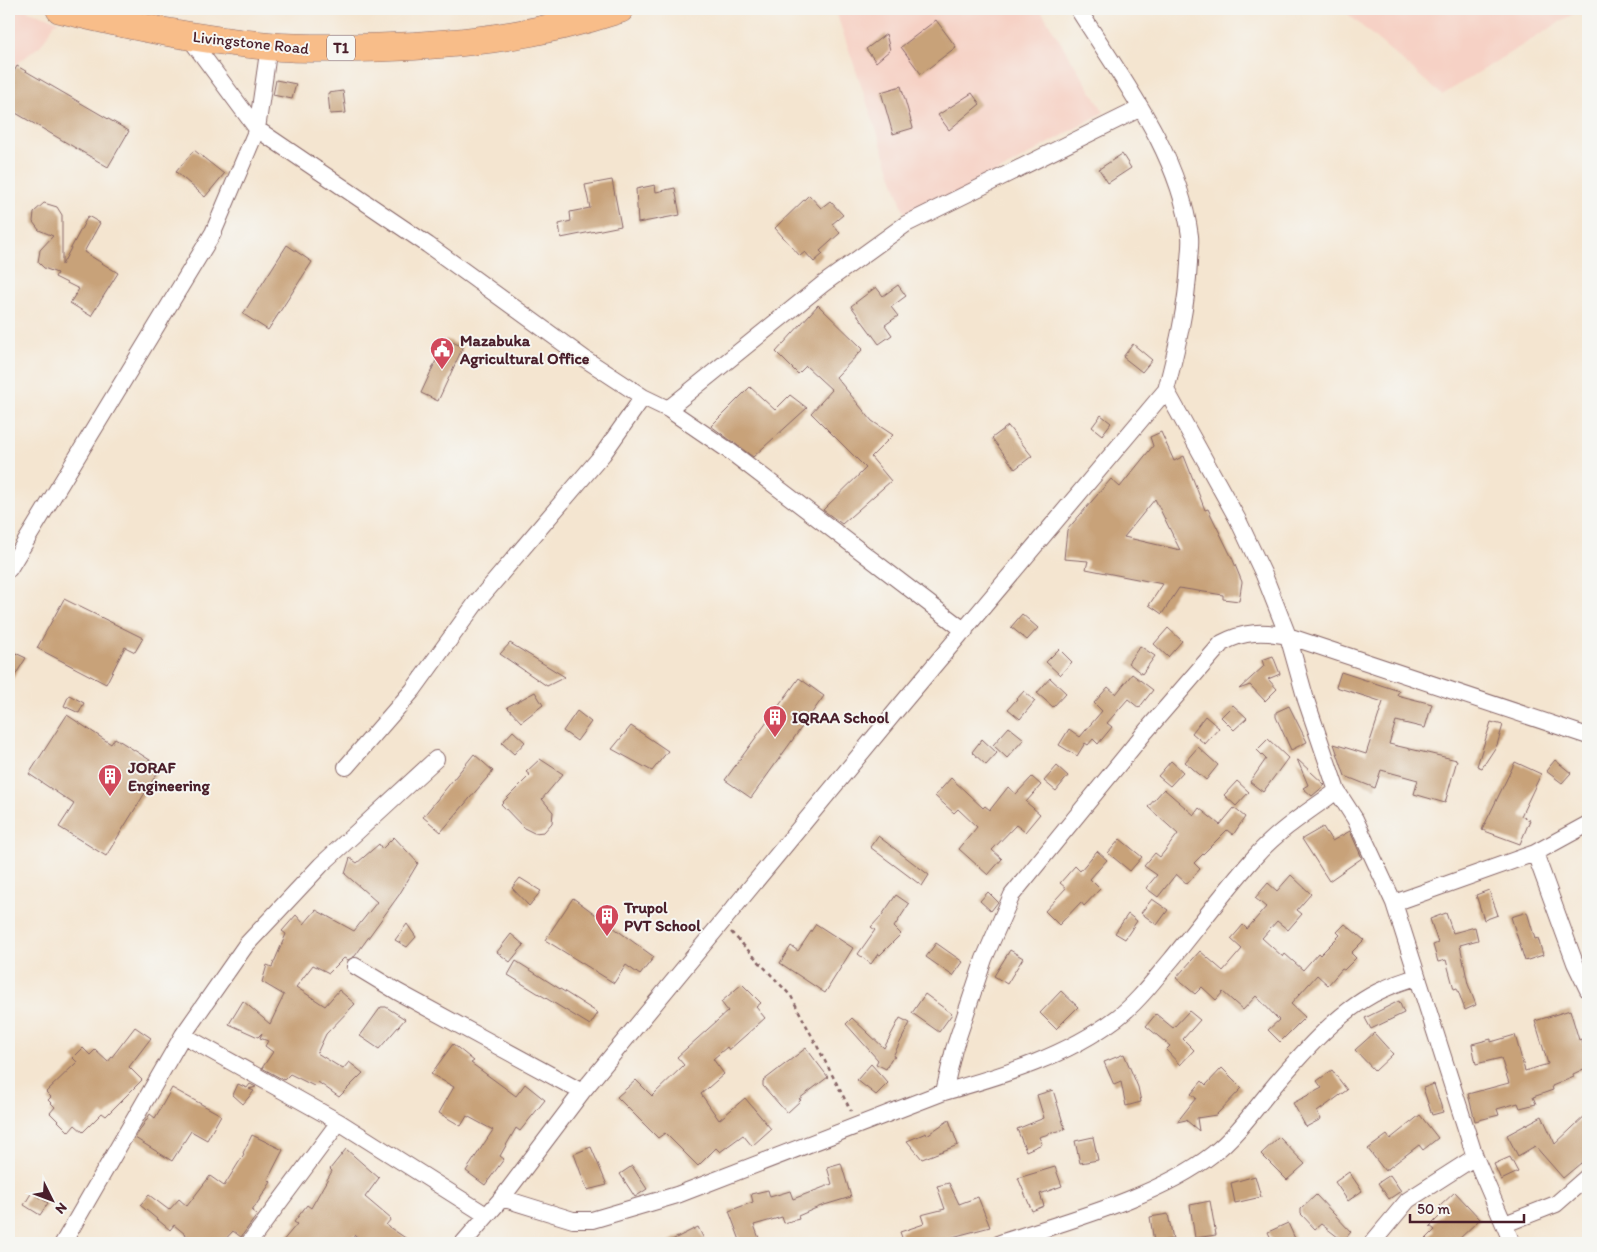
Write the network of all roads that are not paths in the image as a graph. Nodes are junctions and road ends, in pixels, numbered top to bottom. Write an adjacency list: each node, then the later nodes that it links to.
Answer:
1 (60, 9): 4 (highway, Livingstone Road / T1)
2 (620, 9): 6 (highway, Livingstone Road / T1)
3 (1078, 9): 7 (street)
4 (102, 14): 5 (highway, Livingstone Road / T1)
5 (188, 36): 6 (highway, Livingstone Road / T1); 8 (street)
6 (269, 46): 8 (street)
7 (1141, 108): 9 (street); 11 (street)
8 (257, 129): 10 (street); 12 (street)
9 (1166, 390): 13 (street); 14 (street)
10 (643, 397): 11 (street); 17 (street)
11 (668, 409): 13 (street)
12 (9, 569)
13 (965, 631): 26 (street)
14 (1288, 636): 15 (street); 18 (street); 27 (street)
15 (1588, 736)
16 (436, 759): 25 (street)
17 (346, 767)
18 (1338, 791): 21 (street); 27 (street)
19 (1588, 824): 20 (street)
20 (1535, 853): 21 (street); 24 (street)
21 (1394, 903): 23 (street)
22 (355, 966): 26 (street)
23 (1416, 977): 29 (street); 37 (street)
24 (1588, 990)
25 (183, 1035): 28 (street); 34 (street)
26 (582, 1092): 31 (street)
27 (944, 1092): 31 (street)
28 (339, 1122): 32 (street); 35 (street)
29 (1475, 1157): 33 (street); 38 (street)
30 (1588, 1176): 33 (street)
31 (502, 1198): 32 (street)
32 (486, 1215): 36 (street)
33 (1505, 1224): 39 (street)
34 (63, 1243)
35 (249, 1243)
36 (463, 1243)
37 (1000, 1243)
38 (1372, 1243)
39 (1512, 1243)

